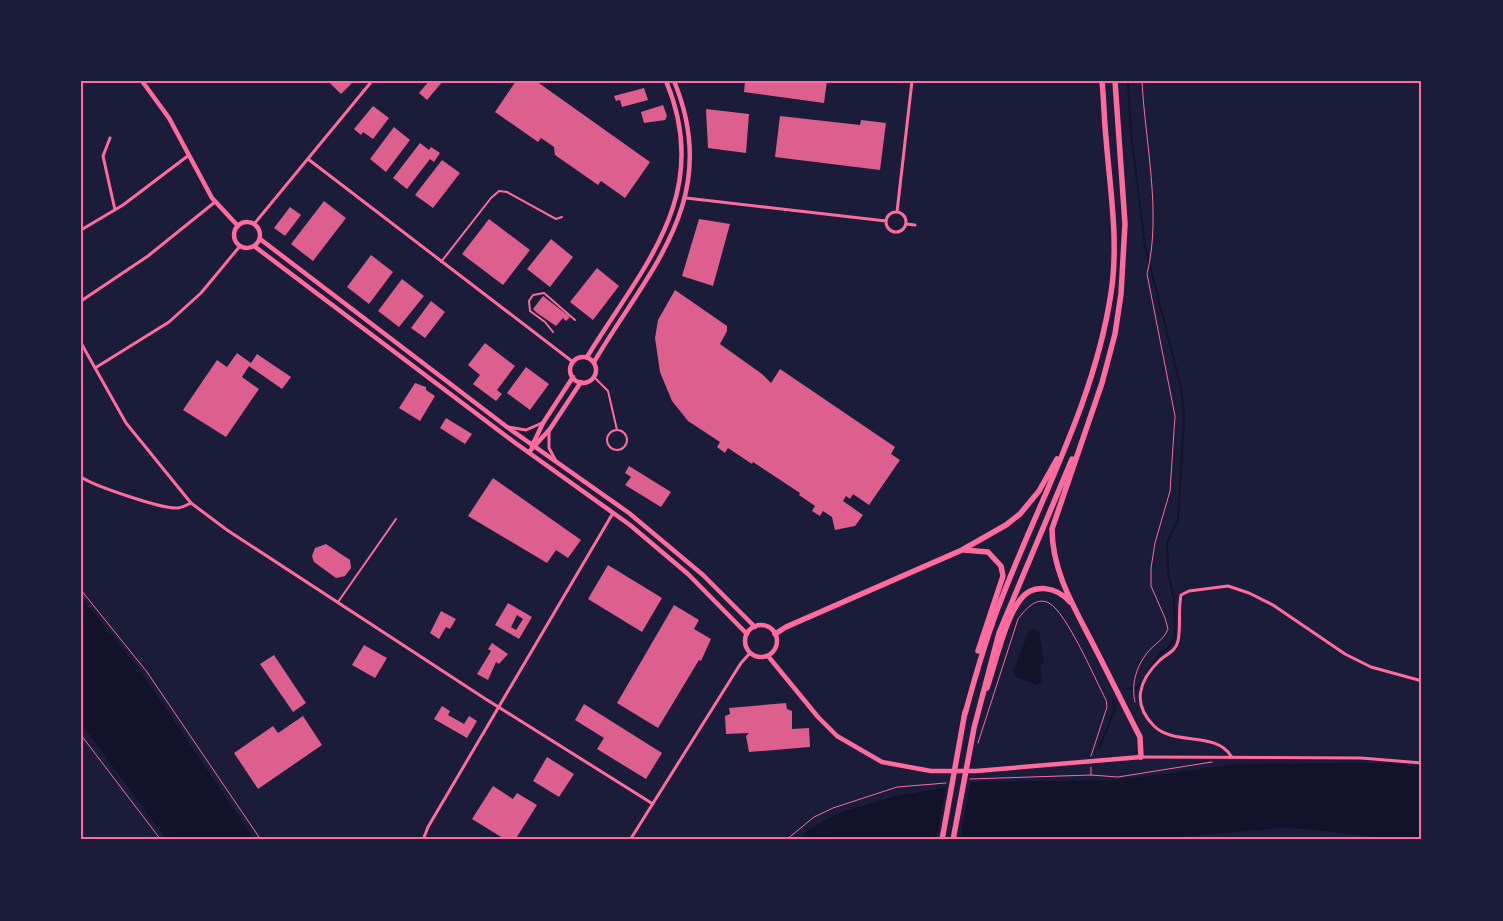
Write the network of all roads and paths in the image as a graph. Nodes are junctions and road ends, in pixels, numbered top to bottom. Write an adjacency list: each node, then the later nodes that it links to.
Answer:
1 (142, 81): 10 (street)
2 (372, 81): 11 (street)
3 (666, 81): 31 (street)
4 (674, 81): 12 (street)
5 (912, 81): 15 (street)
6 (1103, 81): 43 (main road)
7 (1116, 81): 39 (main road)
8 (1142, 81): 61 (path)
9 (110, 138): 14 (street)
10 (189, 155): 13 (street); 14 (street)
11 (308, 159): 18 (street); 26 (street)
12 (686, 198): 17 (street); 33 (street)
13 (215, 202): 21 (street); 27 (street)
14 (115, 210): 22 (street)
15 (897, 212): 17 (street); 19 (street)
16 (562, 216): 26 (lane)
17 (886, 221): 19 (street)
18 (254, 224): 21 (street); 23 (street)
19 (906, 224): 20 (street)
20 (915, 225)
21 (238, 226): 24 (street)
22 (81, 230)
23 (260, 239): 25 (street); 40 (street)
24 (240, 246): 25 (street); 34 (street)
25 (254, 246): 45 (street)
26 (441, 262): 32 (street)
27 (81, 301)
28 (575, 320): 29 (lane)
29 (553, 332)
30 (81, 343): 34 (street)
31 (587, 357): 32 (street); 33 (street)
32 (573, 362): 35 (street)
33 (594, 362): 36 (street)
34 (95, 368): 48 (street)
35 (573, 377): 37 (street); 38 (street)
36 (594, 377): 37 (street); 42 (lane)
37 (581, 382): 41 (street)
38 (543, 423): 40 (street); 44 (street)
39 (1088, 423): 54 (main road); 64 (main road)
40 (507, 427): 44 (street)
41 (550, 429): 44 (street); 46 (street)
42 (617, 430): 42 (lane)
43 (1069, 437): 51 (main road); 63 (main road)
44 (534, 445): 45 (street); 46 (street)
45 (529, 452): 49 (street)
46 (556, 461): 55 (street)
47 (81, 477): 48 (street)
48 (192, 504): 53 (street)
49 (613, 513): 56 (street); 62 (street)
50 (396, 519): 53 (lane)
51 (962, 550): 57 (main road); 63 (main road)
52 (81, 590): 77 (path)
53 (338, 602): 62 (street)
54 (1075, 608): 64 (main road); 69 (main road)
55 (756, 627): 56 (street); 57 (street)
56 (747, 634): 58 (street)
57 (775, 634): 59 (street)
58 (750, 653): 59 (street); 75 (street)
59 (768, 656): 70 (street)
60 (1422, 681): 68 (street)
61 (1137, 706)
62 (498, 707): 75 (street); 78 (street)
63 (965, 714): 81 (main road)
64 (974, 728): 82 (main road)
65 (81, 735): 76 (path)
66 (976, 748): 70 (path)
67 (1217, 756): 68 (street); 69 (street); 72 (path)
68 (1231, 756): 71 (street)
69 (1141, 757): 70 (street)
70 (1090, 761): 72 (path)
71 (1422, 763)
72 (1091, 775): 73 (path)
73 (966, 780)
74 (948, 782): 80 (path)
75 (653, 804): 79 (street)
76 (161, 840)
77 (261, 840)
78 (423, 840)
79 (630, 840)
80 (786, 840)
81 (942, 840)
82 (953, 840)

